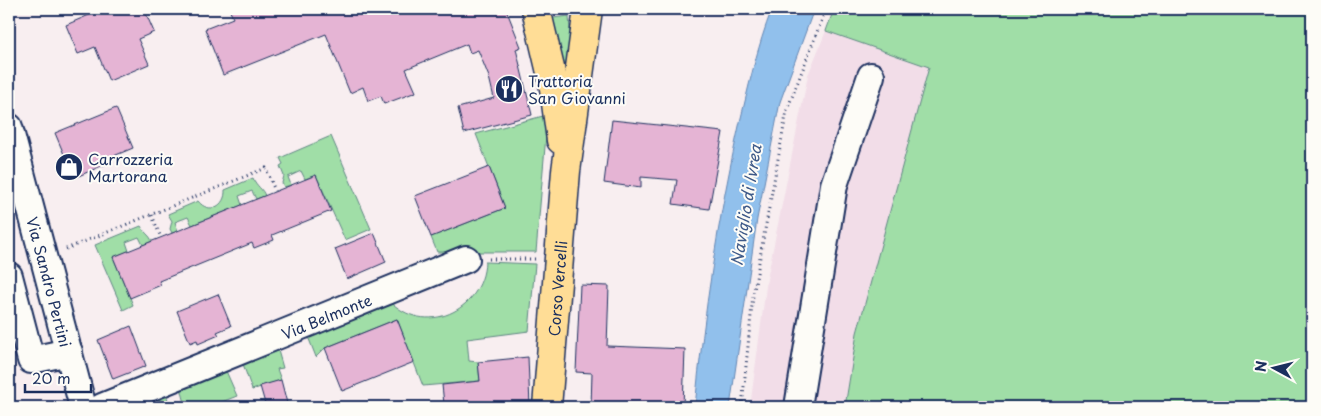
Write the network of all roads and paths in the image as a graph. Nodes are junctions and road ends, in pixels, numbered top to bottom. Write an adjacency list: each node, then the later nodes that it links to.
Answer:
1 (536, 9): 6 (main road, Corso Vercelli)
2 (588, 9): 6 (main road, Corso Vercelli)
3 (826, 9): 18 (path)
4 (870, 76): 19 (street)
5 (9, 128): 10 (street, Via Sandro Pertini)
6 (566, 171): 12 (main road, Corso Vercelli)
7 (275, 191): 8 (path)
8 (152, 215): 9 (path); 10 (path)
9 (161, 238)
10 (44, 257): 14 (street, Via Sandro Pertini)
11 (466, 259): 12 (path); 16 (street, Via Belmonte)
12 (559, 259): 17 (main road, Corso Vercelli)
13 (9, 276): 14 (street)
14 (69, 352): 15 (street, Via Sandro Pertini)
15 (83, 407)
16 (102, 407)
17 (547, 407)
18 (742, 407)
19 (798, 407)

